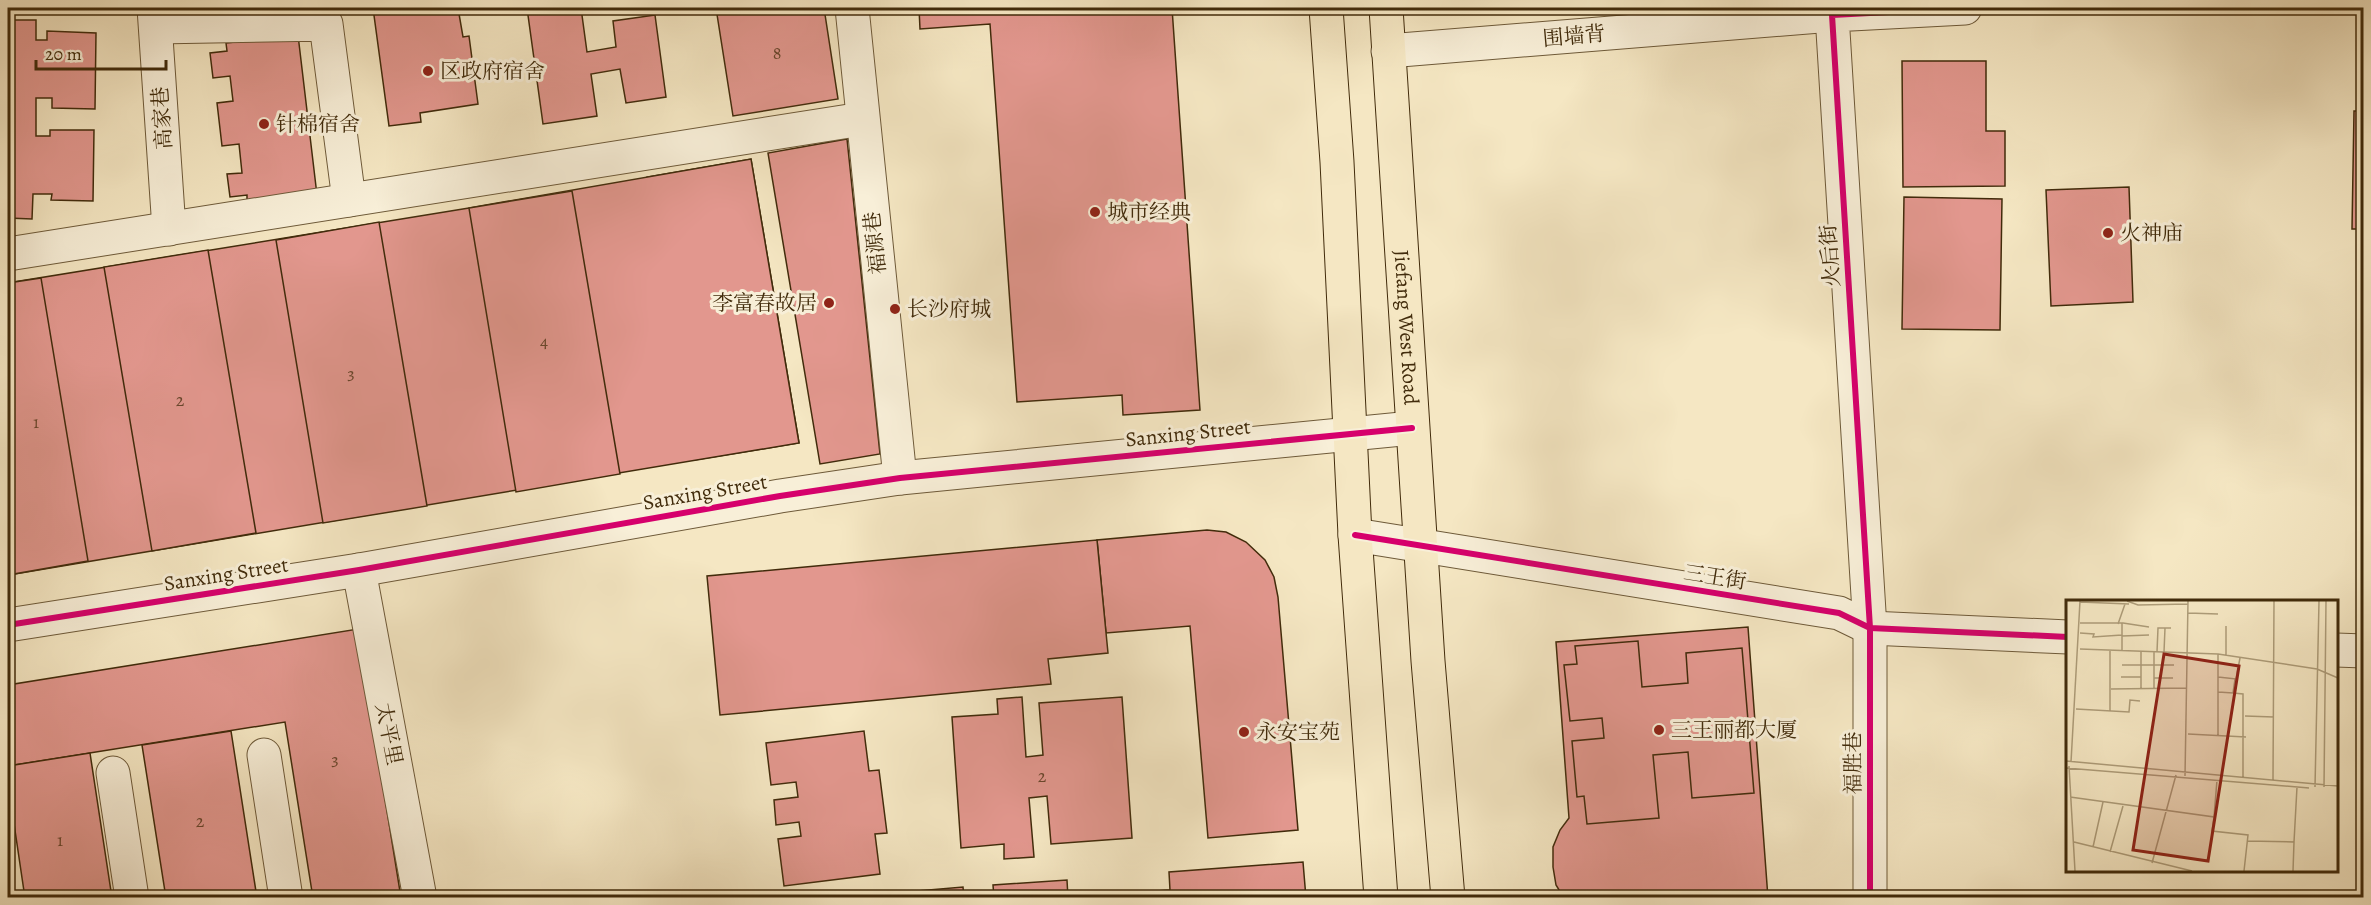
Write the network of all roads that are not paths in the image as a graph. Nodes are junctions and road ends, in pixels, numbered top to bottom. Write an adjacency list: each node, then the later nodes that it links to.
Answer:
1 (852, 8): 9 (street, 福源巷)
2 (1326, 8): 14 (main road)
3 (1386, 8): 8 (main road, Jiefang West Road)
4 (1965, 8): 5 (street)
5 (1832, 15): 8 (street, 围墙背); 20 (street, 火后街)
6 (328, 16): 7 (street); 10 (street)
7 (155, 17): 11 (street, 高家巷)
8 (1388, 51): 13 (main road, Jiefang West Road)
9 (862, 119): 10 (street); 15 (street, 福源巷)
10 (349, 200): 11 (street)
11 (169, 229): 12 (street)
12 (8, 254)
13 (1412, 428): 14 (street, Sanxing Street); 17 (main road, Jiefang West Road)
14 (1350, 434): 15 (street, Sanxing Street); 16 (main road)
15 (900, 478): 18 (street, Sanxing Street)
16 (1355, 535): 17 (street, 三王街); 29 (main road)
17 (1420, 547): 20 (street, 三王街); 30 (main road, Jiefang West Road)
18 (359, 570): 19 (street, Sanxing Street); 28 (street, 太平里)
19 (8, 625)
20 (1870, 628): 21 (street, 三王街); 31 (street, 福胜巷)
21 (2066, 637)
22 (2338, 650): 23 (street)
23 (2364, 651)
24 (264, 755): 27 (street)
25 (113, 773): 26 (street)
26 (132, 897)
27 (286, 897)
28 (420, 897)
29 (1381, 897)
30 (1448, 897)
31 (1870, 897)

